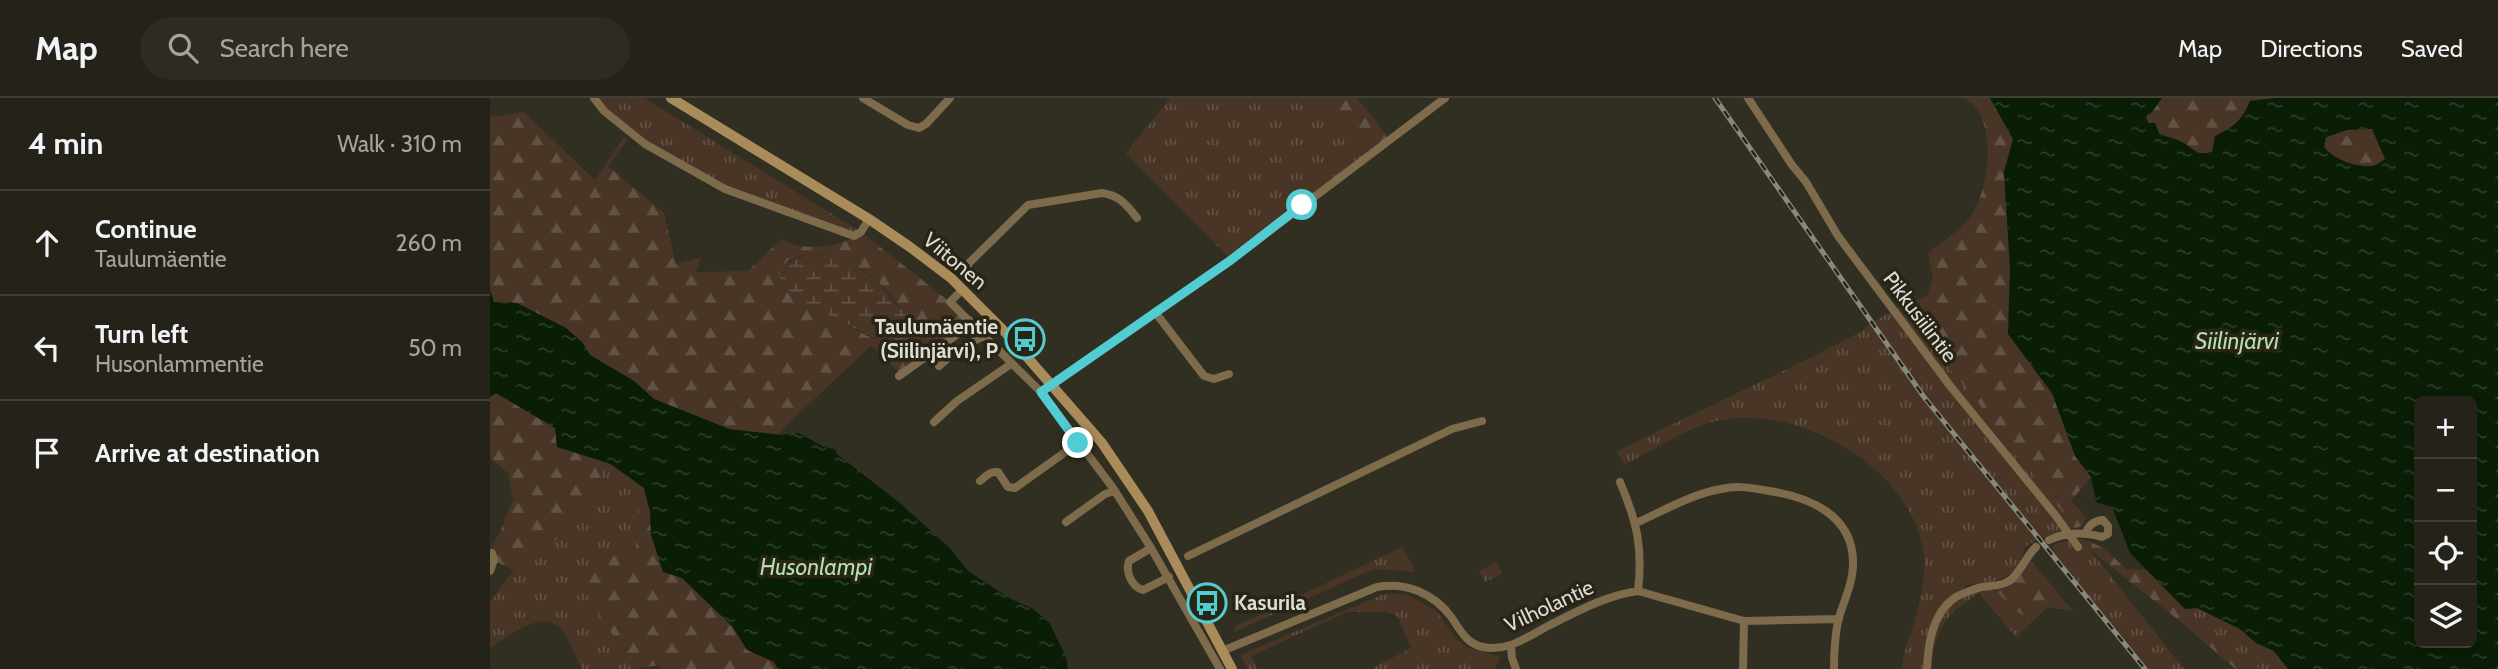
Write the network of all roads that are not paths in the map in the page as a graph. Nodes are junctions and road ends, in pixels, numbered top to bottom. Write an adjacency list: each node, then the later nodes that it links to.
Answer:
1 (594, 98): 8 (street)
2 (671, 98): 8 (main road, Viitonen)
3 (863, 98): 4 (street)
4 (950, 98)
5 (1445, 98): 11 (street)
6 (1748, 98): 29 (street, Pikkusiilintie)
7 (1137, 218): 9 (street)
8 (869, 219): 10 (main road, Viitonen)
9 (965, 274)
10 (962, 290): 12 (street); 18 (main road, Viitonen)
11 (1155, 313): 16 (street); 18 (street)
12 (970, 320): 13 (street); 17 (street)
13 (985, 335): 14 (street); 15 (street)
14 (1011, 363): 19 (street); 21 (street)
15 (939, 366)
16 (1229, 374)
17 (898, 376)
18 (1052, 384): 19 (street); 42 (main road, Viitonen)
19 (1041, 392): 22 (street)
20 (1482, 421): 35 (street)
21 (934, 422)
22 (1078, 443): 23 (street); 25 (street)
23 (980, 481)
24 (1620, 482): 27 (street)
25 (1115, 491): 26 (street); 33 (street)
26 (1066, 522)
27 (1636, 523): 38 (street); 39 (street)
28 (2086, 532): 29 (street)
29 (2070, 534): 30 (street); 32 (street, Pikkusiilintie)
30 (2049, 540)
31 (2036, 547): 48 (street)
32 (2078, 547)
33 (1152, 548): 37 (street); 37 (street)
34 (492, 553): 36 (street)
35 (1188, 556)
36 (490, 571)
37 (1168, 577): 43 (street)
38 (1638, 591): 40 (street); 41 (street, Vilholantie)
39 (1839, 619): 40 (street); 47 (street)
40 (1744, 621): 46 (street)
41 (1511, 646): 42 (street, Vilholantie); 45 (street)
42 (1222, 651): 44 (main road, Viitonen)
43 (1220, 669)
44 (1232, 669)
45 (1516, 669)
46 (1743, 669)
47 (1834, 669)
48 (1927, 669)

